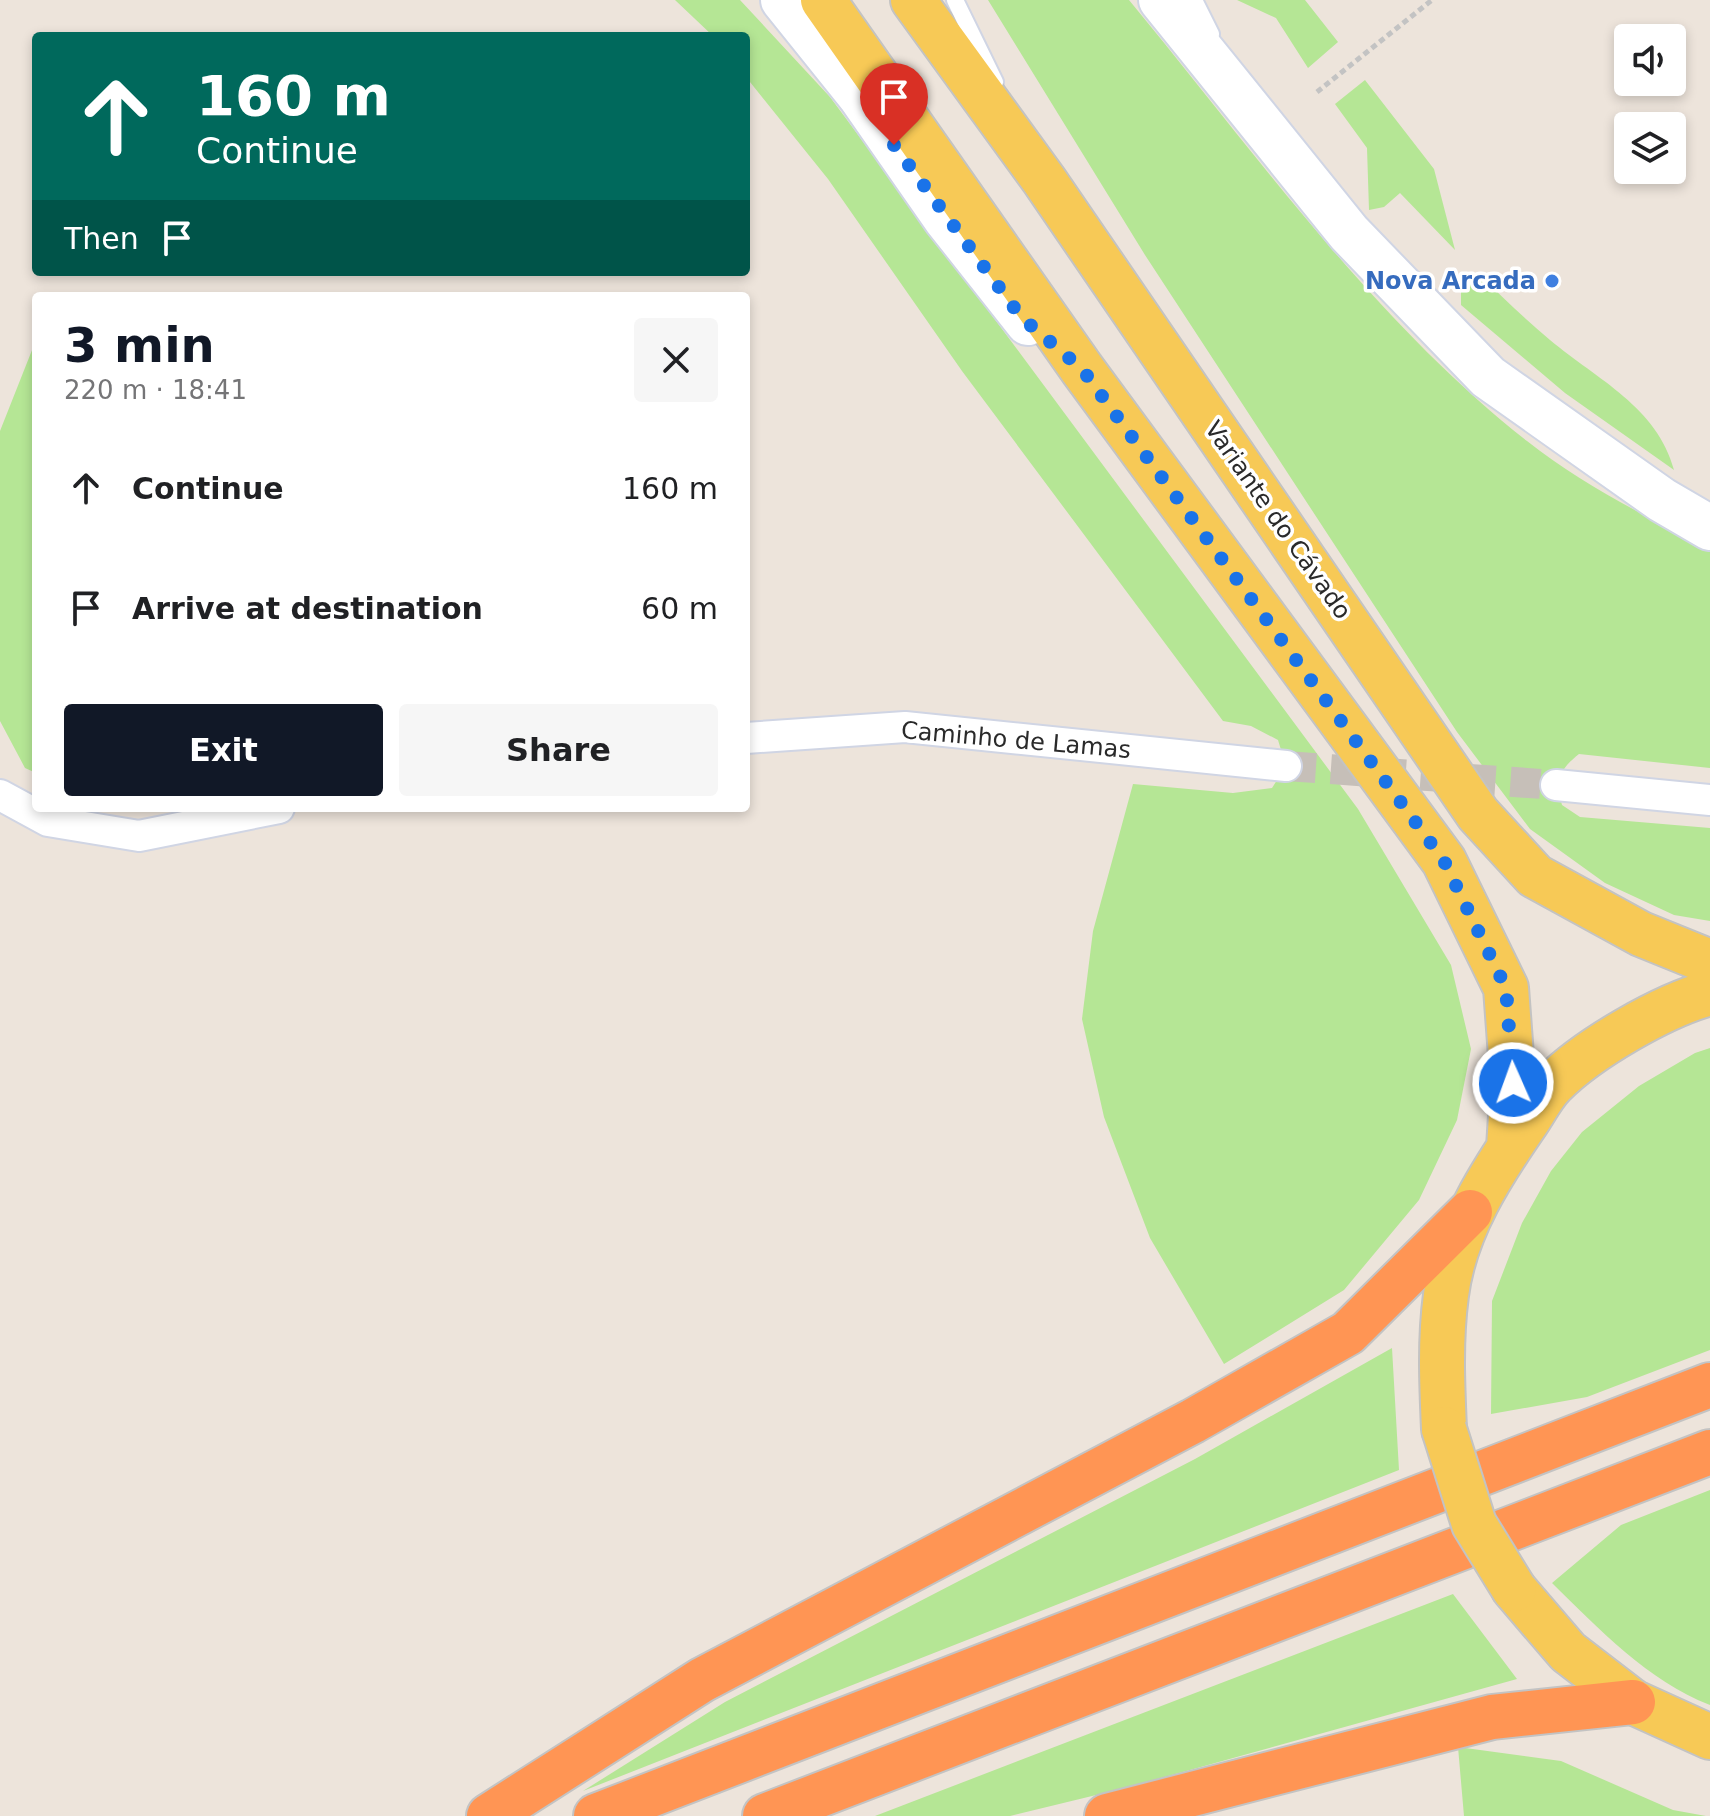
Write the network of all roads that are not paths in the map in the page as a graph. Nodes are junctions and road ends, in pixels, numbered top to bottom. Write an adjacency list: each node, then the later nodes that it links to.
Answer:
1 (783, 0): 9 (street)
2 (823, 0): 9 (main road)
3 (913, 0): 8 (main road, Variante do Cávado)
4 (955, 0): 8 (lane)
5 (1161, 0): 7 (street)
6 (1194, 0): 7 (lane)
7 (1255, 117): 10 (street)
8 (1044, 180): 17 (main road, Variante do Cávado)
9 (1082, 369): 19 (main road)
10 (1710, 528)
11 (750, 738): 12 (street, Caminho de Lamas)
12 (1286, 766)
13 (1556, 785): 15 (street)
14 (0, 795): 16 (street)
15 (1710, 800)
16 (259, 812)
17 (1710, 962)
18 (1710, 993): 19 (main road)
19 (1509, 1148): 20 (main road)
20 (1470, 1212): 23 (main road, bridge); 25 (highway)
21 (1710, 1385): 26 (highway)
22 (1710, 1452): 27 (highway)
23 (1633, 1702): 24 (main road); 28 (highway)
24 (1710, 1737)
25 (489, 1816)
26 (596, 1816)
27 (765, 1816)
28 (1107, 1816)

